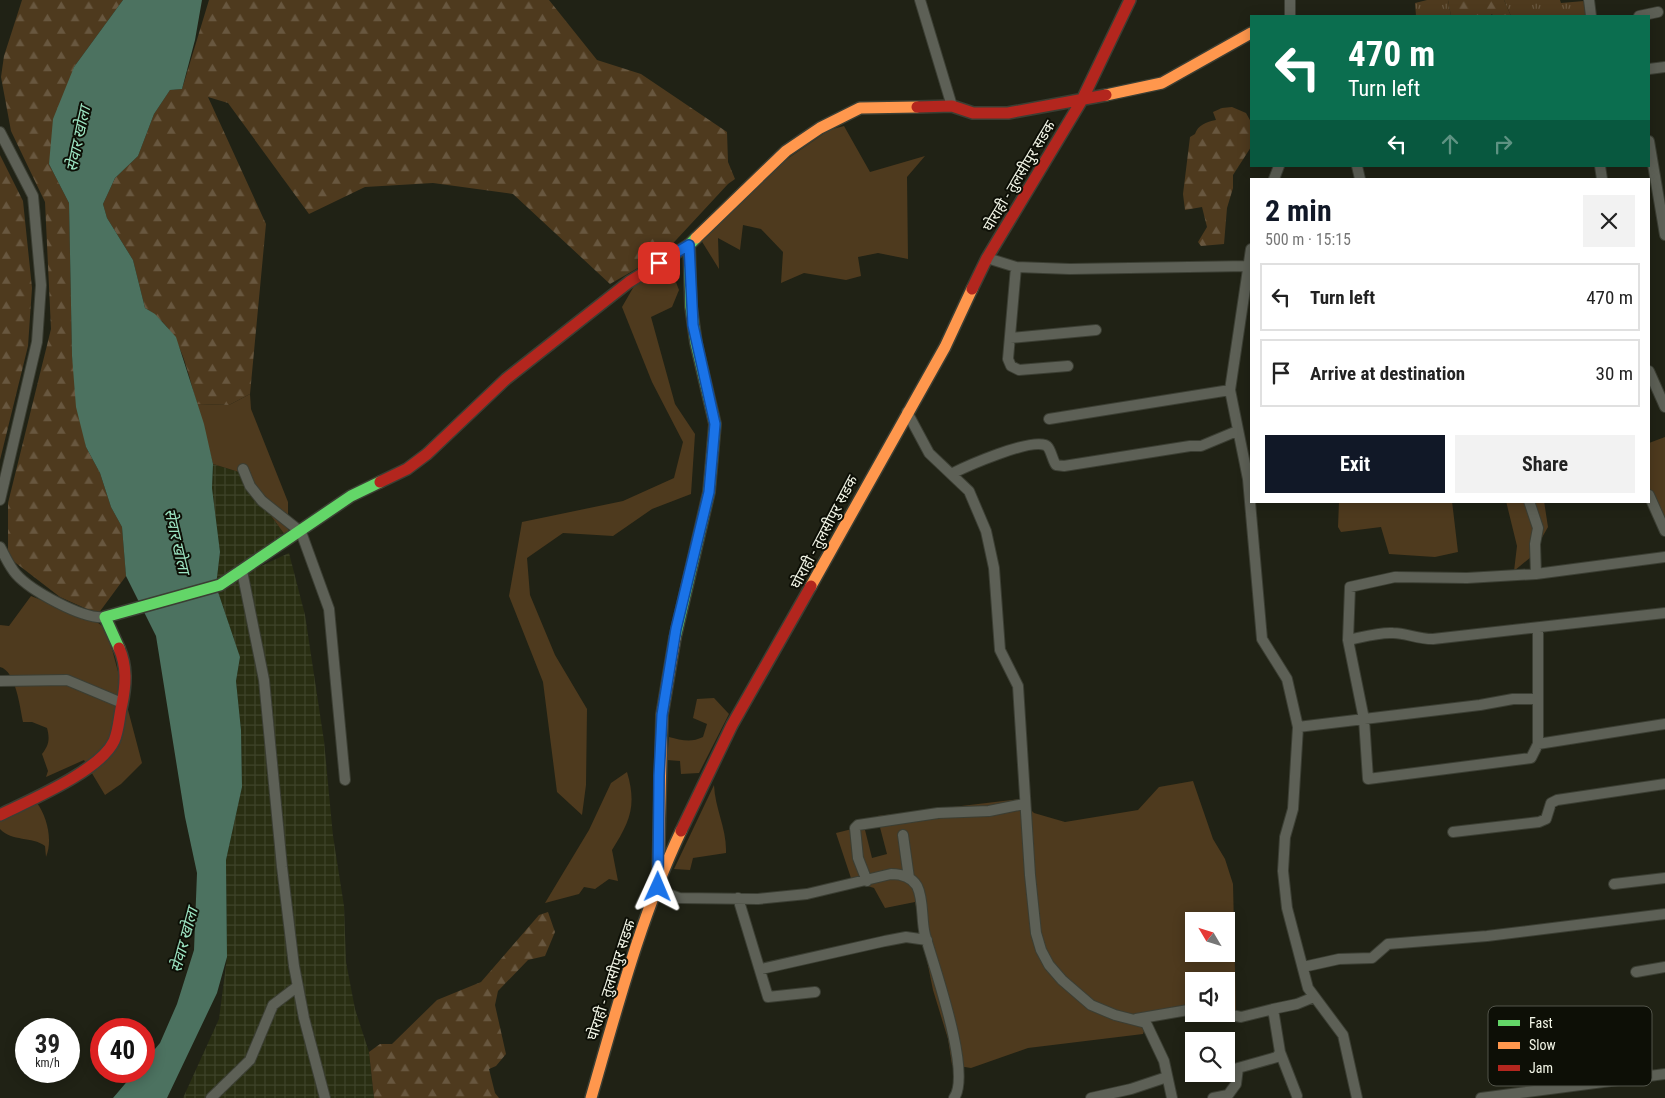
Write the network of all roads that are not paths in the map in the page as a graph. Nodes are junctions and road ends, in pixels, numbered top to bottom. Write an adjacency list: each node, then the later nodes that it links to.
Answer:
1 (920, 0): 13 (street)
2 (1130, 0): 12 (street, घोराही - तुलसीपुर सडक)
3 (1290, 0): 6 (street)
4 (1589, 0): 7 (street)
5 (1658, 12): 8 (street)
6 (1289, 15)
7 (1591, 15)
8 (1644, 15)
9 (1250, 34): 12 (street)
10 (1665, 67): 11 (street)
11 (1650, 69)
12 (1082, 100): 13 (street); 19 (street, घोराही - तुलसीपुर सडक)
13 (952, 106): 17 (street)
14 (0, 132): 35 (street)
15 (1650, 147): 16 (street)
16 (1665, 235)
17 (689, 245): 40 (street); 66 (street)
18 (1250, 254): 20 (street)
19 (987, 258): 21 (street); 29 (street, घोराही - तुलसीपुर सडक)
20 (1248, 266): 21 (street); 22 (street)
21 (1016, 267): 24 (street)
22 (1247, 318): 27 (street)
23 (1096, 330): 24 (street)
24 (1010, 338): 25 (street)
25 (1068, 366)
26 (1650, 373): 28 (street)
27 (1230, 390): 30 (street); 31 (street)
28 (1665, 407)
29 (906, 412): 33 (street); 66 (street, घोराही - तुलसीपुर सडक)
30 (1049, 419)
31 (1237, 431): 33 (street); 36 (street)
32 (243, 469): 40 (street)
33 (951, 474): 58 (street)
34 (1650, 497): 39 (street)
35 (0, 500)
36 (1250, 501)
37 (1250, 503): 54 (street)
38 (1530, 503): 44 (street)
39 (1665, 531)
40 (301, 532): 43 (street); 56 (street)
41 (0, 547): 46 (street)
42 (1665, 557): 44 (street)
43 (242, 571): 46 (street); 74 (street)
44 (1536, 574): 48 (street)
45 (1665, 613): 47 (street)
46 (105, 617): 51 (street)
47 (1538, 629): 48 (street); 50 (street)
48 (1348, 640): 52 (street)
49 (0, 681): 51 (street)
50 (1538, 699): 52 (street); 55 (street)
51 (122, 703): 59 (street)
52 (1364, 719): 54 (street); 55 (street)
53 (1665, 724): 55 (street)
54 (1298, 726): 71 (street)
55 (1538, 744)
56 (345, 780)
57 (1665, 784): 60 (street)
58 (1024, 804): 64 (street); 80 (street)
59 (0, 815)
60 (1453, 832)
61 (903, 835): 62 (street)
62 (910, 878): 64 (street); 69 (street)
63 (1665, 878): 65 (street)
64 (867, 881): 67 (street)
65 (1614, 884)
66 (657, 888): 67 (street); 89 (street, घोराही - तुलसीपुर सडक)
67 (738, 898): 72 (street)
68 (1665, 914): 71 (street)
69 (927, 940): 72 (street); 90 (street)
70 (1665, 966): 73 (street)
71 (1303, 967): 76 (street)
72 (761, 969): 75 (street)
73 (1636, 972)
74 (298, 986): 87 (street); 88 (street)
75 (815, 992)
76 (1314, 997): 77 (street); 94 (street)
77 (1273, 1010): 79 (street); 81 (street)
78 (1185, 1011): 80 (street)
79 (1235, 1016)
80 (1136, 1019): 84 (street)
81 (1280, 1052): 86 (street); 93 (street)
82 (1665, 1074): 83 (street)
83 (1652, 1076)
84 (1167, 1077): 91 (street); 92 (street)
85 (1573, 1086): 95 (street)
86 (1298, 1096)
87 (211, 1098)
88 (325, 1098)
89 (591, 1098)
90 (954, 1098)
91 (1091, 1098)
92 (1172, 1098)
93 (1213, 1098)
94 (1357, 1098)
95 (1481, 1098)

